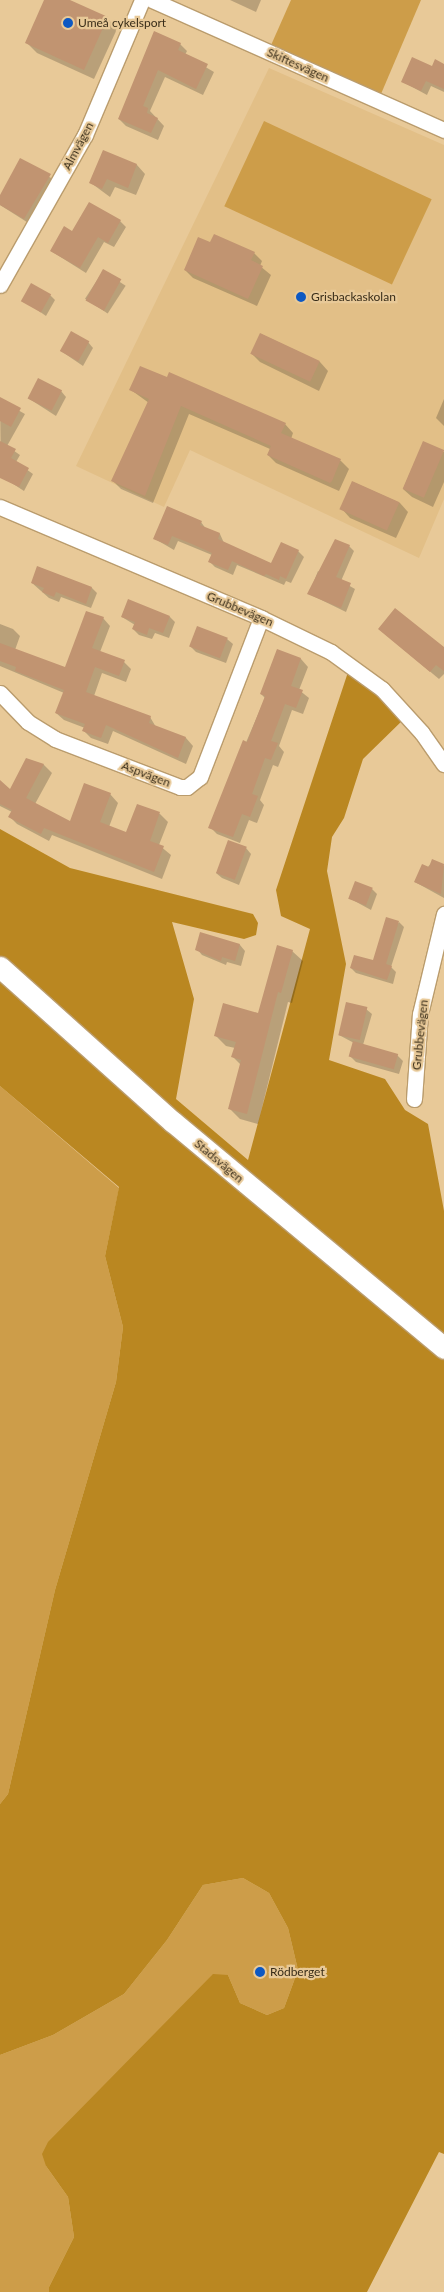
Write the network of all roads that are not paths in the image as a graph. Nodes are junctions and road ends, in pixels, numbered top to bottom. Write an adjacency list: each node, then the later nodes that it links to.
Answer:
1 (142, 0): 4 (street, Almvägen)
2 (152, 0): 3 (street, Skiftesvägen)
3 (444, 130)
4 (0, 285)
5 (0, 507): 6 (street, Grubbevägen)
6 (261, 618): 7 (street, Aspvägen); 8 (street, Grubbevägen)
7 (0, 693)
8 (444, 764)
9 (444, 914): 11 (street, Grubbevägen)
10 (0, 967): 12 (main road, Stadsvägen)
11 (414, 1099)
12 (444, 1348)

